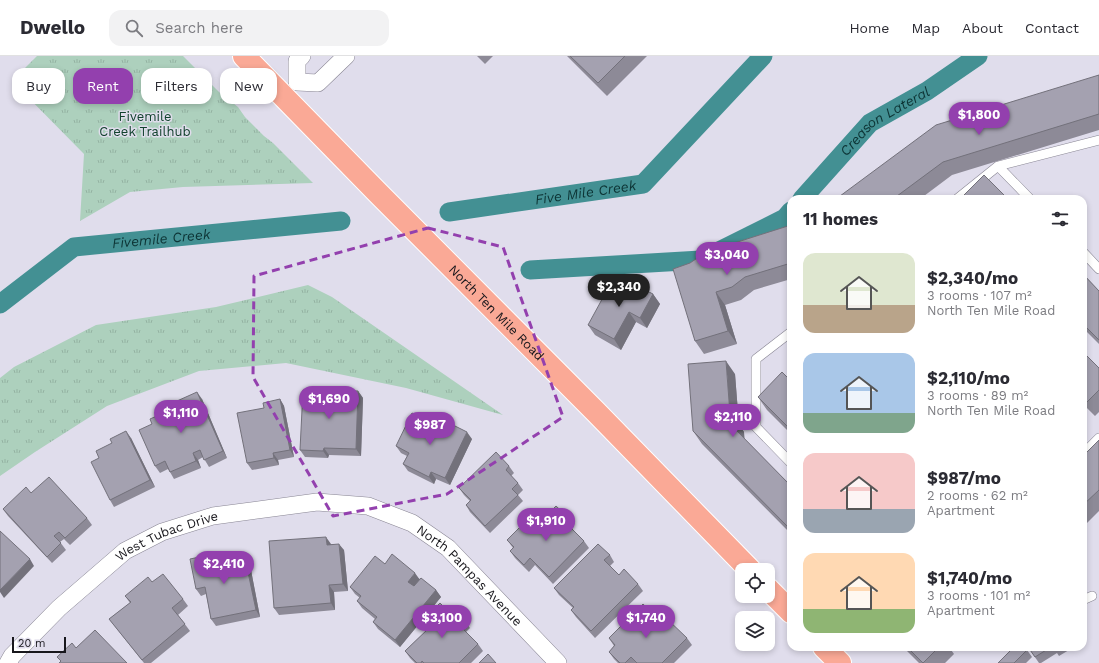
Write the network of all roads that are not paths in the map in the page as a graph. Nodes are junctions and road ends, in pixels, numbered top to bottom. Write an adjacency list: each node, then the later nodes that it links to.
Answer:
1 (244, 56): 4 (main road, North Ten Mile Road)
2 (302, 56): 4 (street)
3 (346, 56): 4 (street)
4 (290, 89): 16 (main road, North Ten Mile Road)
5 (1099, 140): 6 (lane)
6 (998, 166): 7 (lane); 8 (lane)
7 (962, 195)
8 (1026, 195)
9 (1087, 256): 10 (lane)
10 (1099, 269)
11 (787, 335): 14 (lane)
12 (1099, 438): 13 (lane)
13 (1087, 450)
14 (787, 459)
15 (368, 506): 22 (street, West Tubac Drive); 23 (street, North Pampas Avenue)
16 (743, 563)
17 (775, 596): 20 (main road)
18 (1092, 596): 19 (lane)
19 (1087, 598)
20 (787, 608)
21 (828, 651): 24 (main road)
22 (8, 663)
23 (558, 663)
24 (840, 663)

